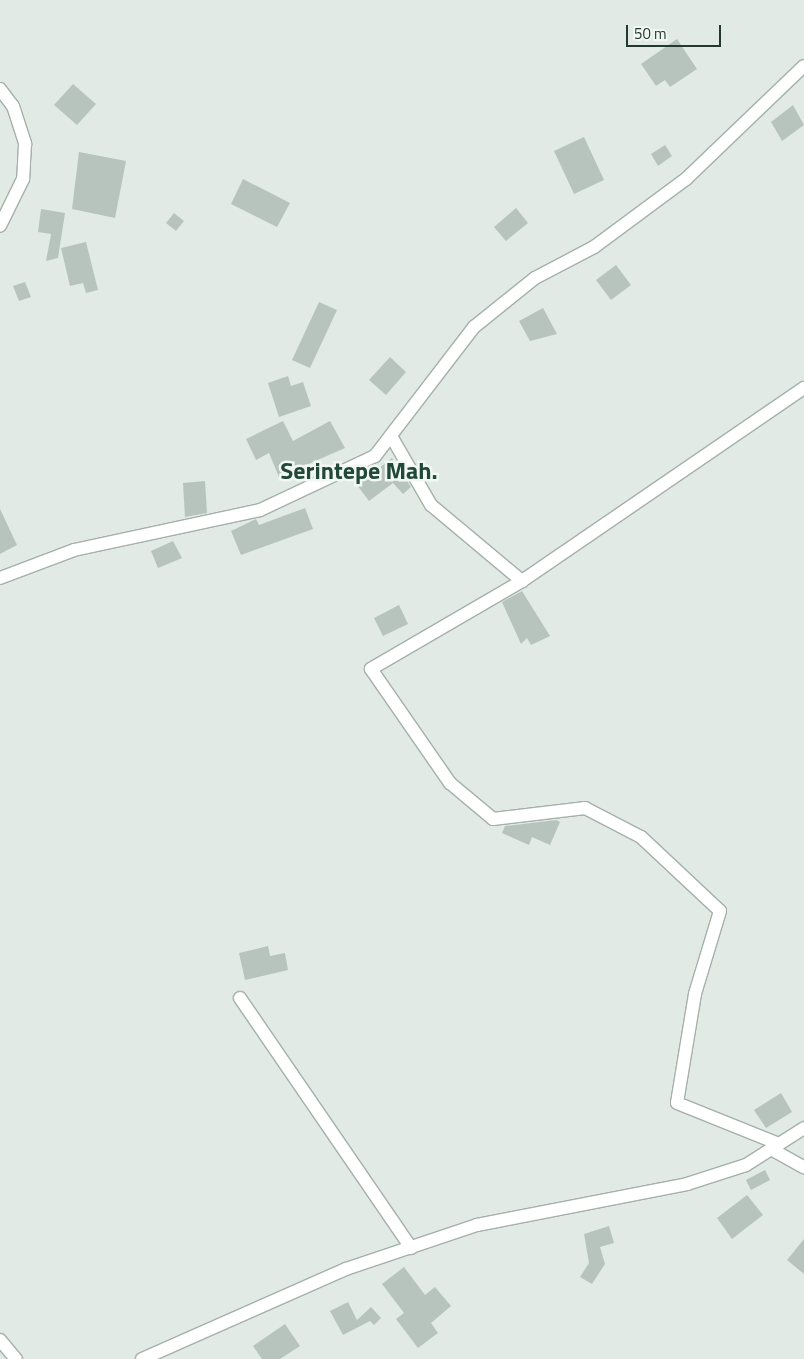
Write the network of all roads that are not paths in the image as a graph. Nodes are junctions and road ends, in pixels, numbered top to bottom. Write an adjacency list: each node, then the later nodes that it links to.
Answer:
1 (804, 66): 5 (street)
2 (0, 89): 3 (street)
3 (0, 226)
4 (804, 388): 7 (street)
5 (390, 436): 6 (street); 7 (street)
6 (0, 578)
7 (522, 581): 10 (street)
8 (240, 998): 12 (street)
9 (804, 1128): 10 (street)
10 (775, 1147): 11 (street); 12 (street)
11 (804, 1167)
12 (411, 1248): 15 (street)
13 (0, 1340): 14 (street)
14 (16, 1359)
15 (142, 1359)

